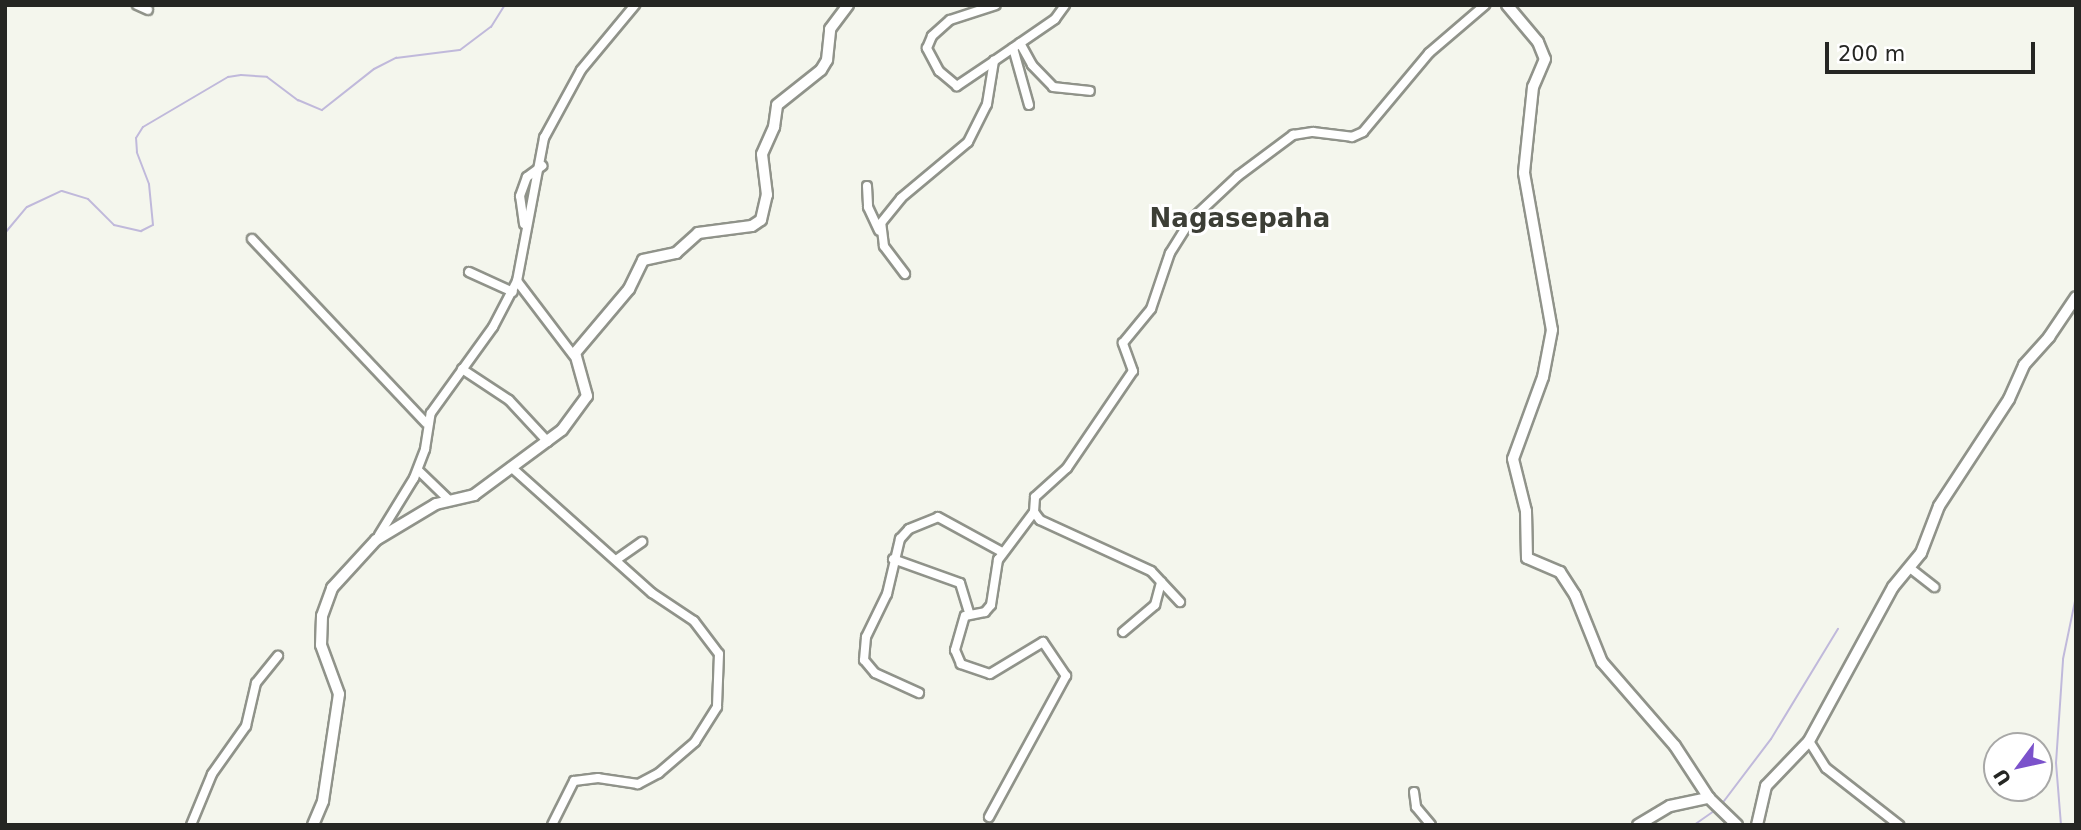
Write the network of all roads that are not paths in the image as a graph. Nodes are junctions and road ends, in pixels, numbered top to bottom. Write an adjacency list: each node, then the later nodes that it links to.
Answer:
1 (137, 5): 8 (street)
2 (635, 5): 18 (street)
3 (848, 5): 21 (street)
4 (996, 5): 10 (street)
5 (1065, 5): 9 (street)
6 (1485, 5): 28 (street)
7 (1507, 5): 44 (street)
8 (148, 10)
9 (1017, 46): 10 (street); 11 (street); 12 (street)
10 (994, 61): 14 (street)
11 (1090, 91)
12 (1029, 105)
13 (867, 186): 14 (street)
14 (879, 231): 17 (street)
15 (252, 239): 23 (street)
16 (469, 272): 19 (street)
17 (905, 274)
18 (517, 281): 19 (street); 21 (street)
19 (513, 292): 22 (street)
20 (2076, 297): 34 (street)
21 (574, 356): 24 (street)
22 (462, 369): 23 (street); 24 (street)
23 (426, 423): 26 (street)
24 (548, 442): 25 (street)
25 (511, 467): 27 (street); 33 (street)
26 (418, 470): 27 (street); 29 (street)
27 (449, 500): 29 (street)
28 (1034, 512): 31 (street); 35 (street)
29 (376, 540): 47 (street)
30 (642, 542): 33 (street)
31 (1002, 552): 32 (street); 38 (street)
32 (892, 559): 38 (street); 41 (street)
33 (616, 560): 48 (street)
34 (1910, 568): 36 (street); 42 (street)
35 (1161, 582): 37 (street); 39 (street)
36 (1934, 587)
37 (1180, 602)
38 (970, 614): 45 (street)
39 (1124, 632)
40 (278, 656): 46 (street)
41 (919, 693)
42 (1809, 741): 52 (street); 53 (street)
43 (1413, 792): 49 (street)
44 (1716, 805): 50 (street); 51 (street)
45 (989, 817)
46 (191, 825)
47 (313, 825)
48 (552, 825)
49 (1431, 825)
50 (1638, 825)
51 (1737, 825)
52 (1757, 825)
53 (1899, 825)

